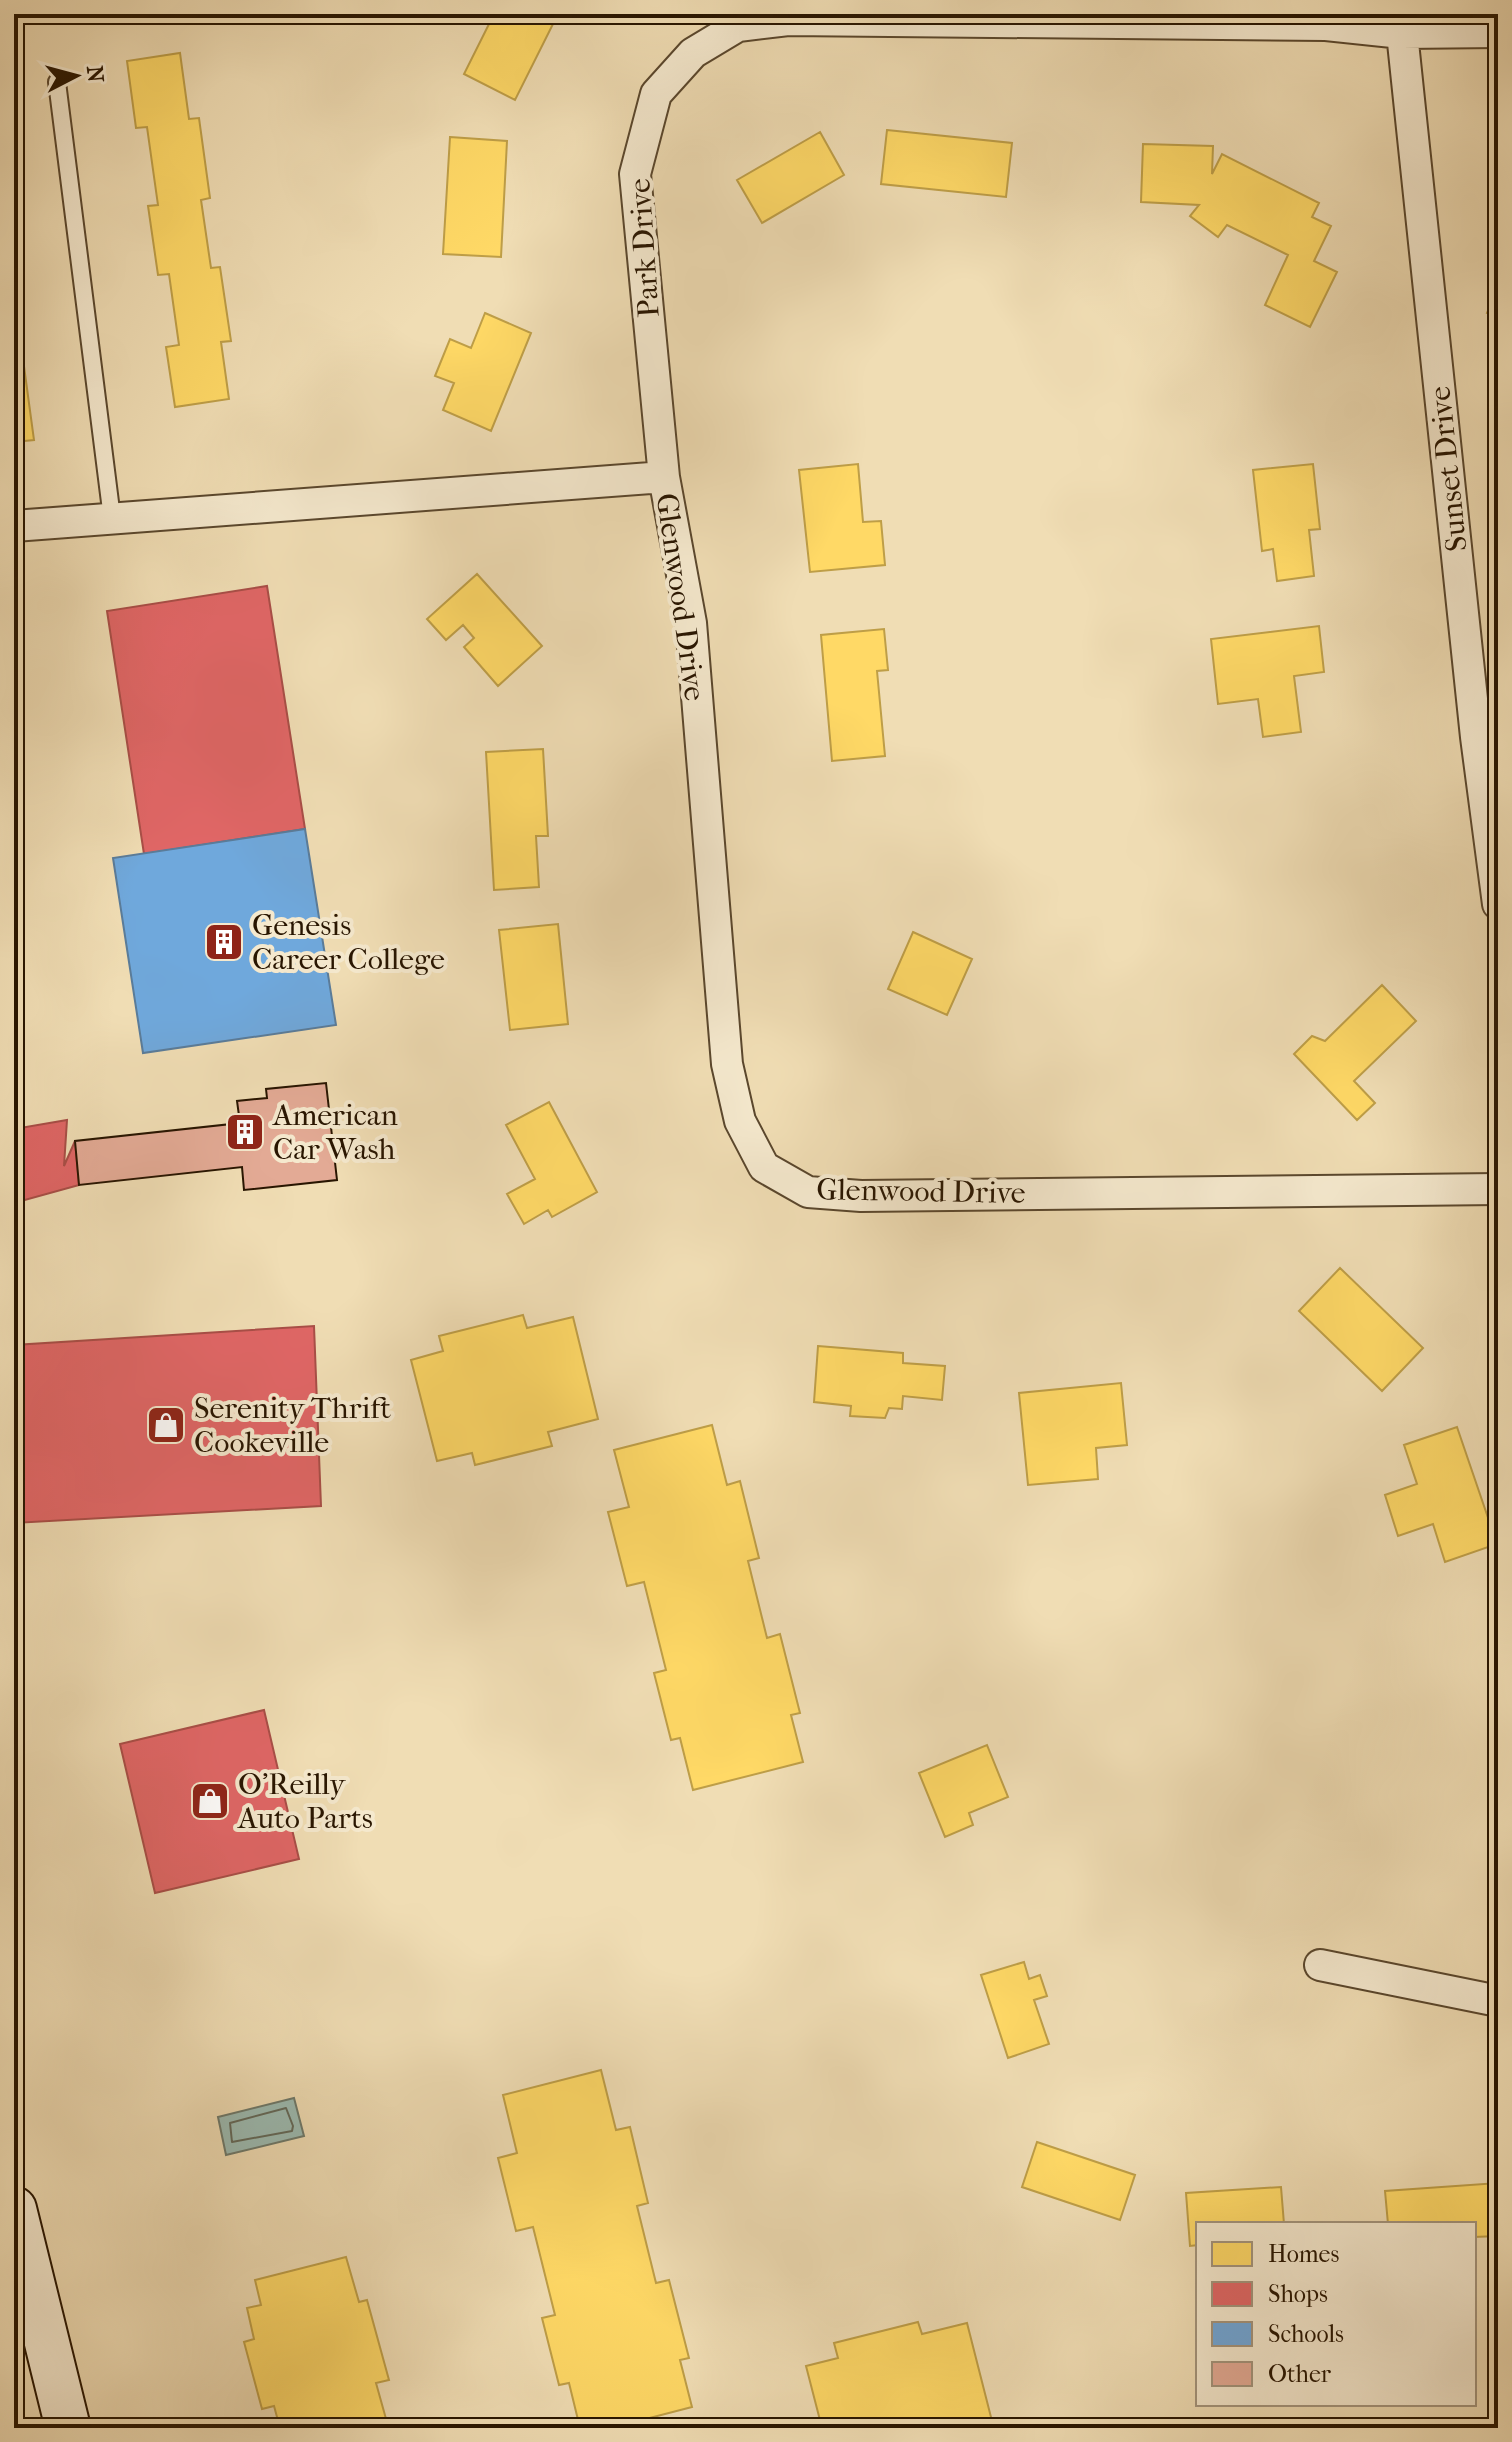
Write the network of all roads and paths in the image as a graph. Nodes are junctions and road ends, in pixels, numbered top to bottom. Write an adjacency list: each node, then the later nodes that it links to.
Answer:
1 (1498, 32): 2 (street, Park Drive)
2 (1402, 33): 4 (street, Park Drive); 7 (street, Sunset Drive)
3 (57, 82): 5 (lane)
4 (664, 477): 5 (street); 9 (street, Glenwood Drive)
5 (112, 518): 6 (street)
6 (14, 526)
7 (1487, 738): 8 (street, Sunset Drive)
8 (1498, 904)
9 (1498, 1189)
10 (1320, 1965): 11 (street)
11 (1498, 2001)
12 (14, 2209): 13 (main road)
13 (68, 2428)

